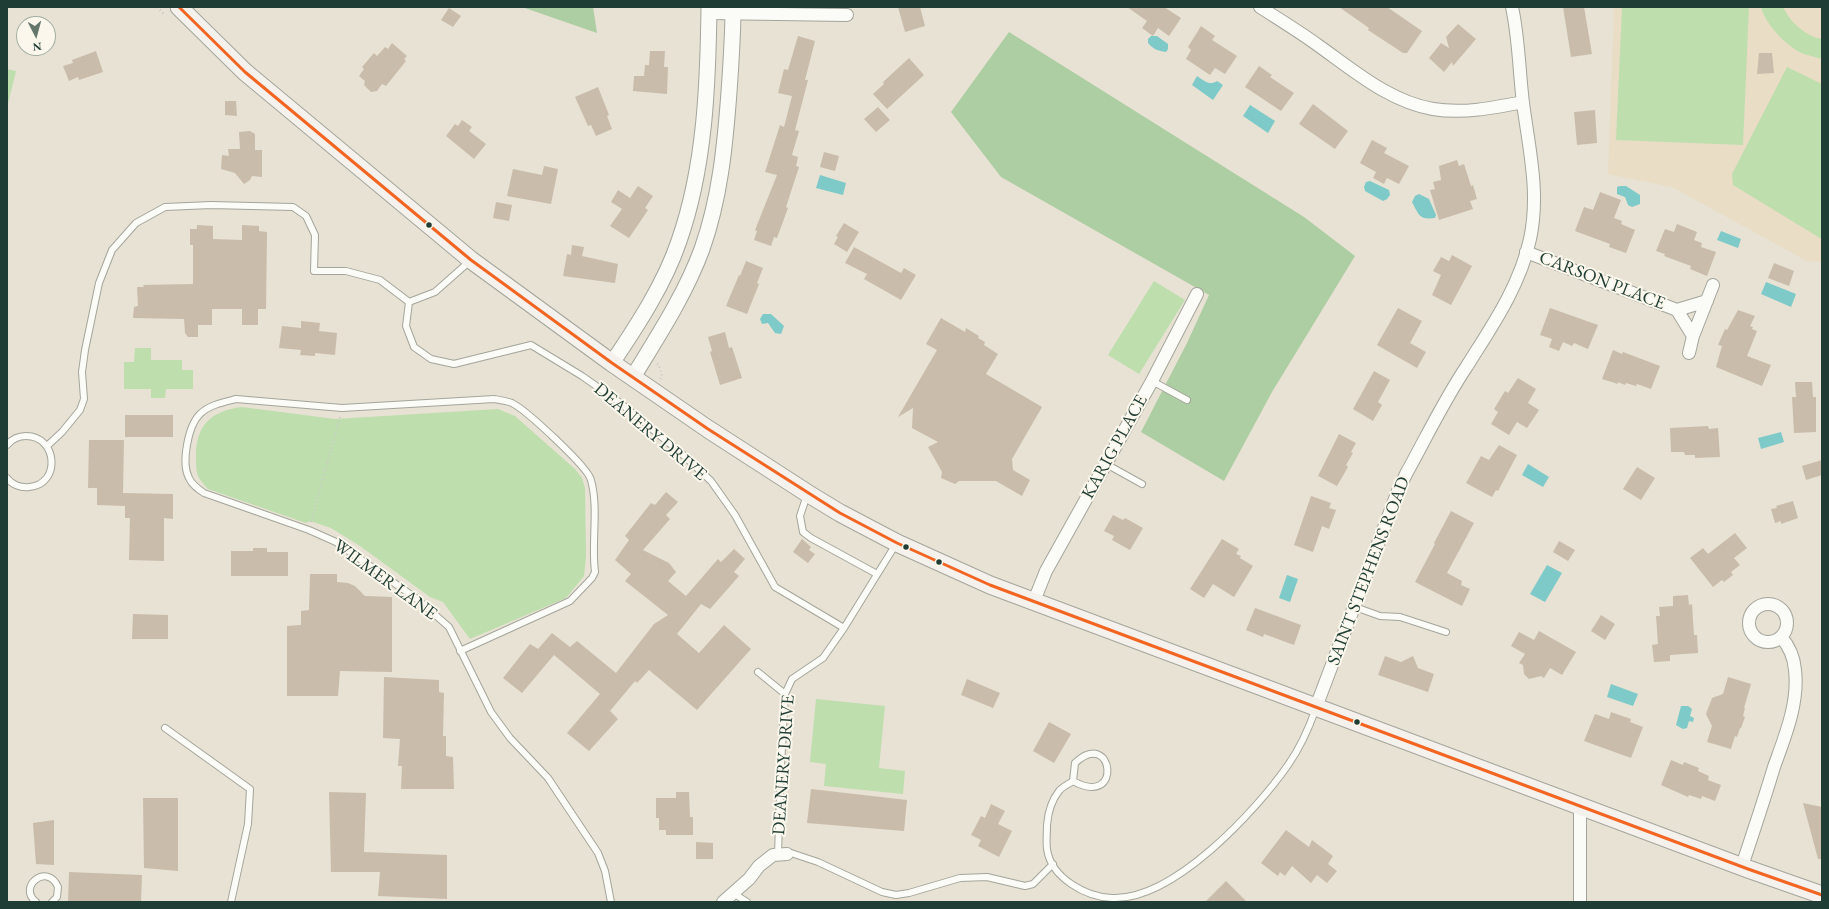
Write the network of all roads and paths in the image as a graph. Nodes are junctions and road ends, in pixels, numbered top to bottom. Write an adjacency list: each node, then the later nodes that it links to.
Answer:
1 (179, 7): 9 (main road)
2 (1260, 7): 7 (street)
3 (1512, 7): 7 (street, SAINT STEPHENS ROAD)
4 (709, 10): 5 (street); 17 (street)
5 (733, 10): 6 (street); 18 (street)
6 (847, 15)
7 (1523, 102): 8 (street, SAINT STEPHENS ROAD)
8 (1526, 252): 14 (street, CARSON PLACE); 32 (street, SAINT STEPHENS ROAD)
9 (471, 260): 12 (lane); 17 (main road)
10 (1713, 285): 13 (street)
11 (1197, 294): 19 (street, KARIG PLACE)
12 (409, 302): 23 (lane); 33 (lane, DEANERY DRIVE)
13 (1707, 302): 14 (street, CARSON PLACE); 15 (street)
14 (1677, 310): 15 (street, CARSON PLACE)
15 (1693, 336): 16 (street)
16 (1689, 353)
17 (612, 363): 18 (main road)
18 (633, 377): 27 (main road)
19 (1152, 381): 20 (lane); 24 (street, KARIG PLACE)
20 (1187, 400)
21 (342, 408): 28 (path); 28 (lane, WILMER LANE); 36 (lane)
22 (7, 445): 23 (lane)
23 (47, 446): 25 (lane)
24 (1106, 464): 26 (lane); 31 (street, KARIG PLACE)
25 (7, 478)
26 (1142, 484)
27 (807, 493): 29 (main road); 30 (lane)
28 (309, 530): 36 (lane, WILMER LANE)
29 (897, 543): 30 (lane); 31 (main road)
30 (877, 574): 33 (lane)
31 (1034, 601): 39 (main road)
32 (1355, 607): 34 (lane); 39 (street, SAINT STEPHENS ROAD)
33 (844, 628): 38 (lane, DEANERY DRIVE)
34 (1446, 632)
35 (1781, 637): 45 (street)
36 (460, 651): 52 (lane, WILMER LANE)
37 (758, 672): 38 (lane)
38 (785, 694): 43 (lane, DEANERY DRIVE)
39 (1316, 707): 42 (main road); 44 (lane, SAINT STEPHENS ROAD)
40 (165, 728): 51 (lane)
41 (1073, 781): 41 (lane); 44 (lane, SAINT STEPHENS ROAD)
42 (1580, 805): 45 (main road); 56 (street)
43 (783, 854): 46 (street); 47 (lane)
44 (1053, 864): 47 (lane)
45 (1742, 866): 48 (main road)
46 (733, 893): 53 (street); 54 (lane)
47 (893, 894): 55 (lane)
48 (1822, 895)
49 (36, 902): 50 (lane)
50 (52, 902)
51 (231, 902)
52 (611, 902)
53 (723, 902)
54 (747, 902)
55 (893, 902)
56 (1580, 902)

